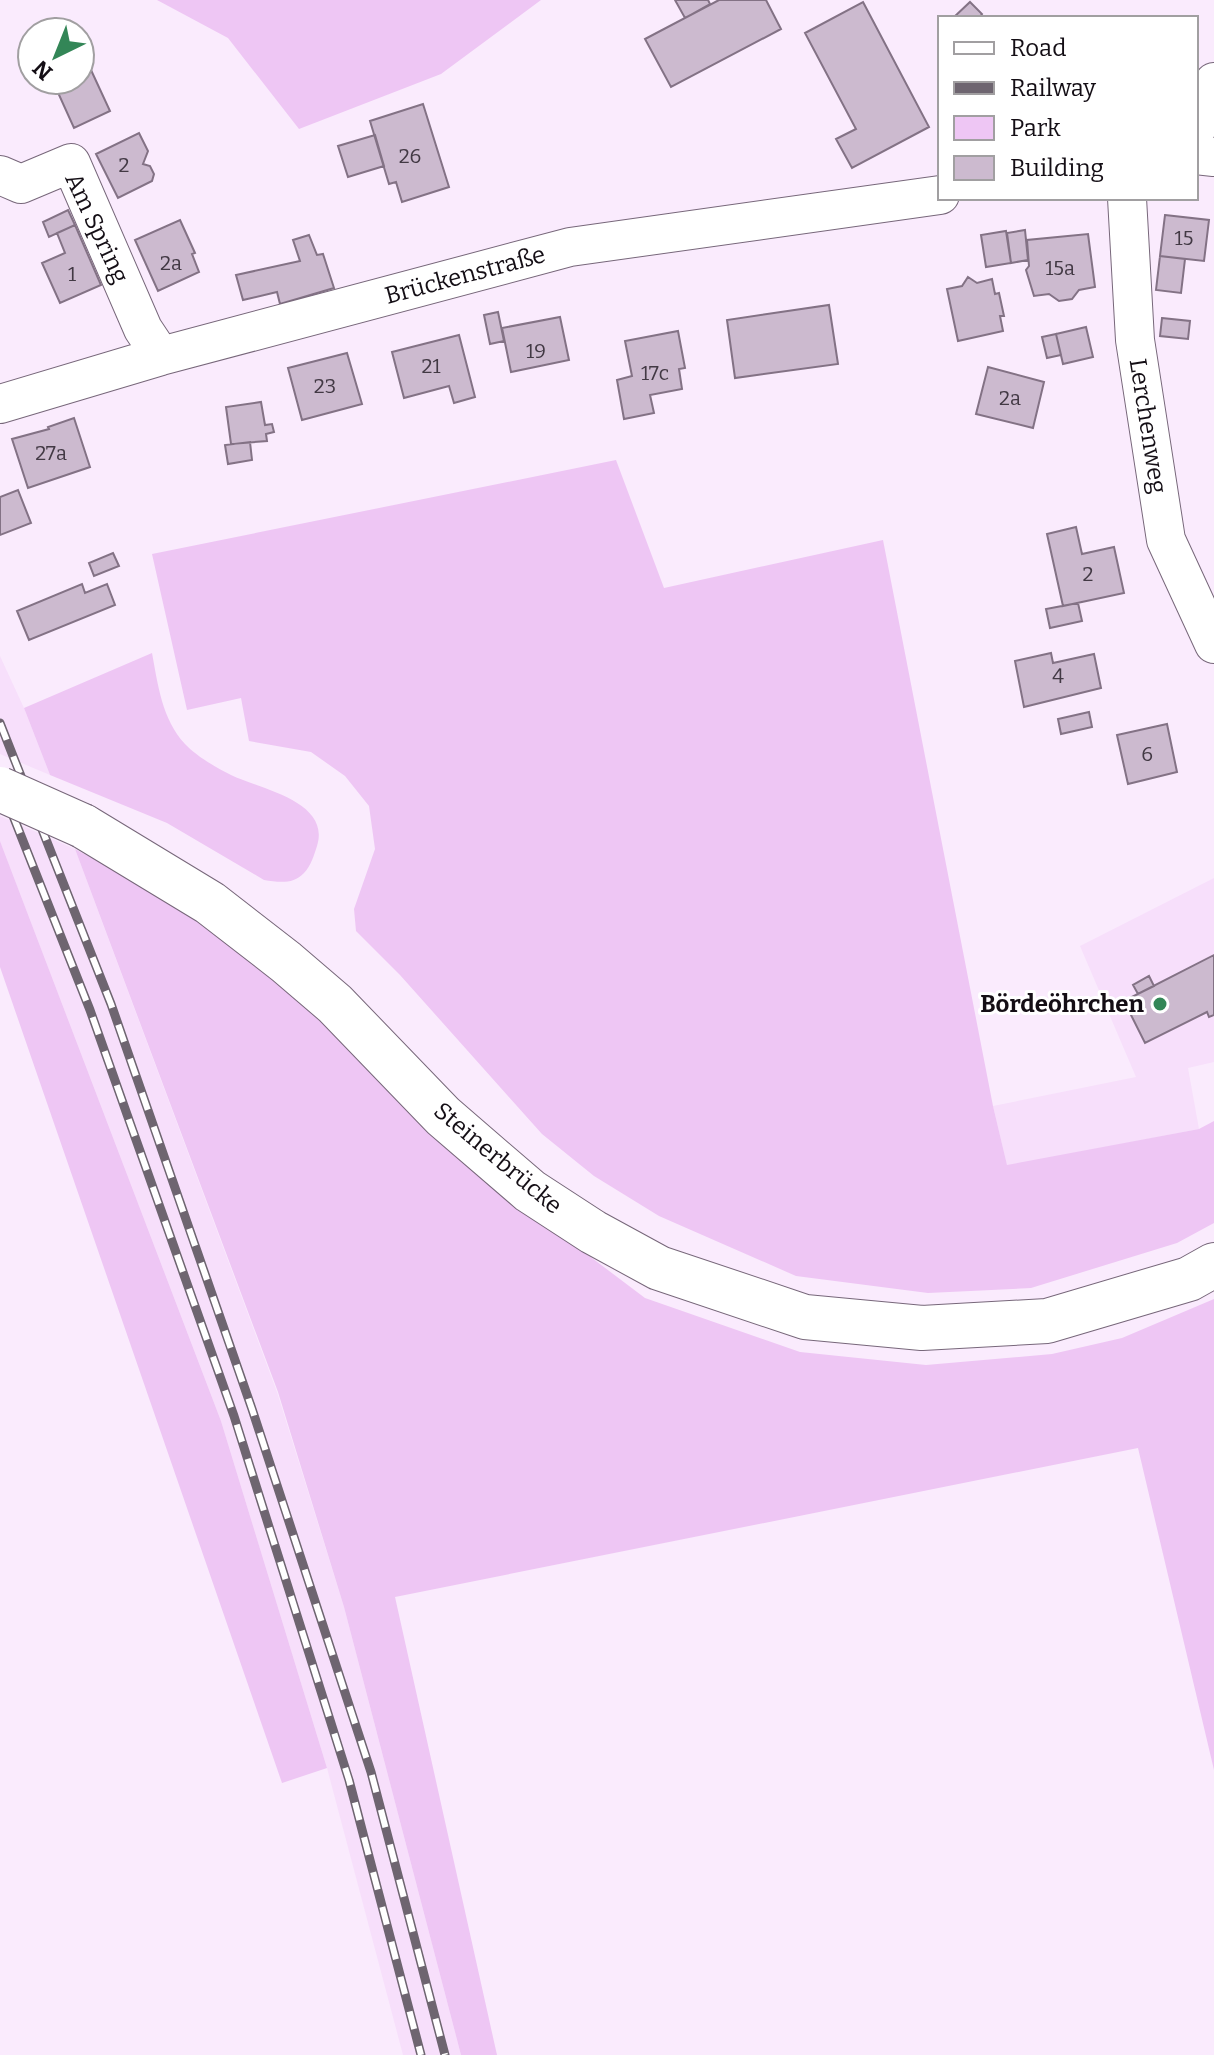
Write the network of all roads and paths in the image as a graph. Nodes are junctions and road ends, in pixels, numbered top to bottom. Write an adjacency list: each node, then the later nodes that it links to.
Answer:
1 (1214, 82): 2 (street)
2 (1198, 125)
3 (0, 175): 6 (street, Am Spring)
4 (938, 195): 6 (street, Brückenstraße)
5 (1127, 200): 8 (street, Lerchenweg)
6 (161, 356): 7 (street, Brückenstraße)
7 (0, 404)
8 (1214, 644)
9 (0, 789): 10 (street, Steinerbrücke, bridge)
10 (1214, 1265)

